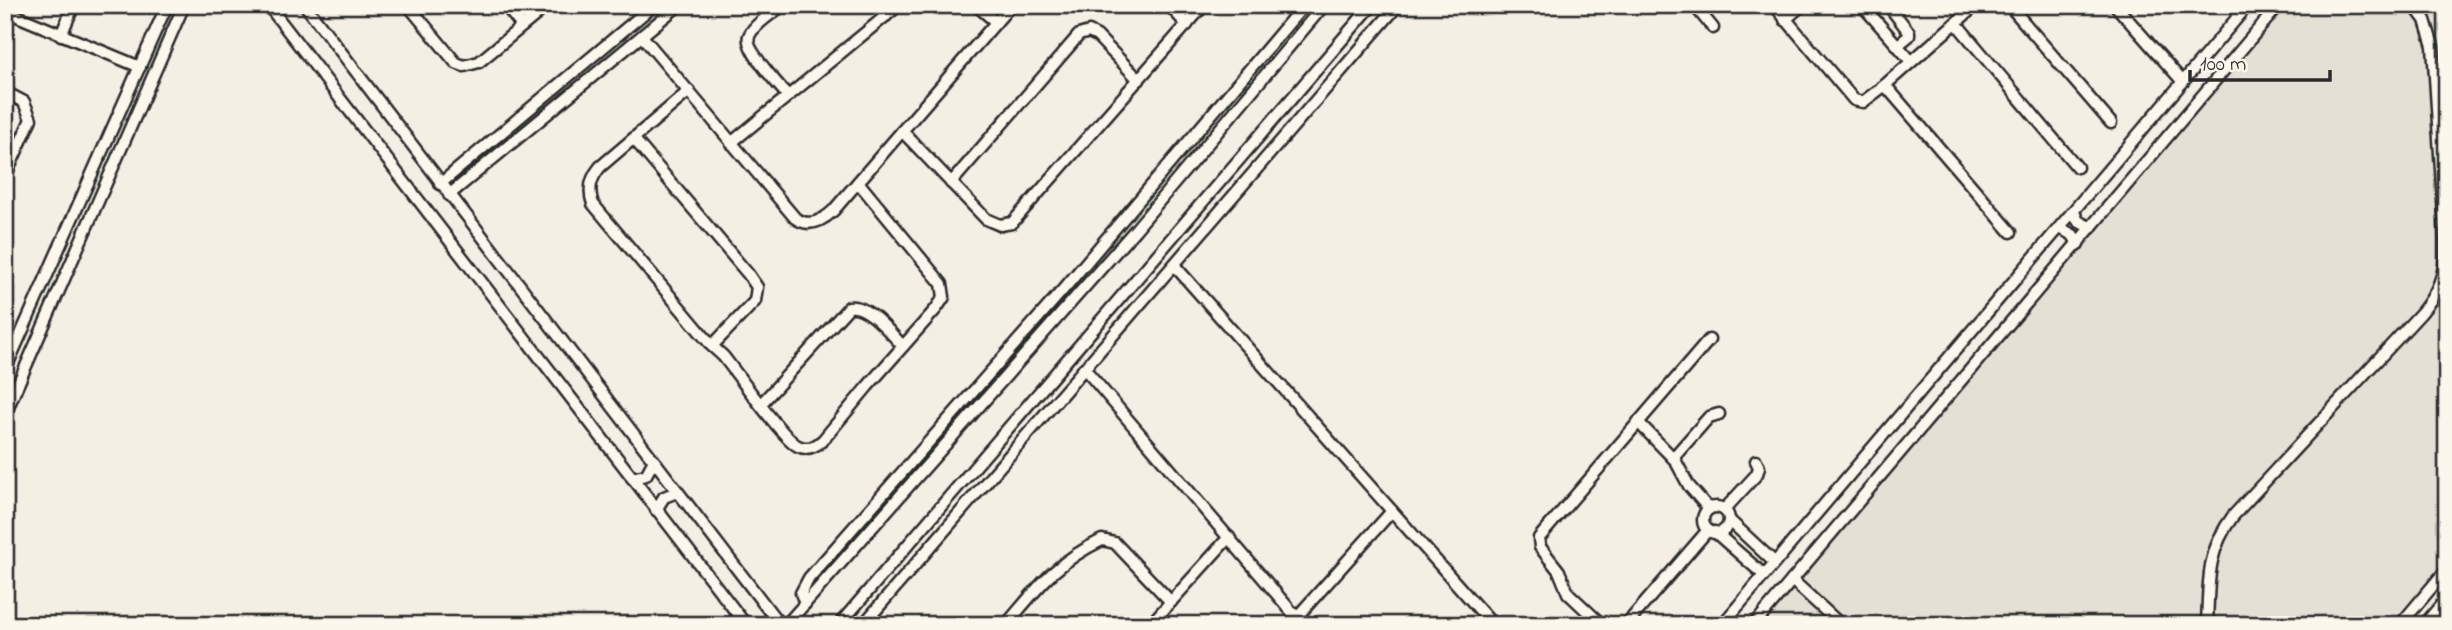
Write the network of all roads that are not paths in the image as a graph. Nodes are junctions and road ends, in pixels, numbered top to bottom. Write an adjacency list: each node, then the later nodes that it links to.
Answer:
1 (75, 5): 41 (street)
2 (167, 5): 42 (street)
3 (184, 5): 44 (street)
4 (268, 5): 82 (street)
5 (305, 5): 62 (street)
6 (408, 5): 39 (street)
7 (505, 5): 39 (street)
8 (548, 5): 39 (street)
9 (654, 5): 62 (street)
10 (679, 5): 43 (street)
11 (783, 5): 53 (street)
12 (877, 5): 34 (street)
13 (899, 5): 34 (street)
14 (976, 5): 36 (street)
15 (1011, 5): 36 (street)
16 (1169, 5): 38 (street)
17 (1204, 5): 38 (street)
18 (1304, 5): 97 (street)
19 (1324, 5): 97 (street)
20 (1372, 5): 102 (street)
21 (1398, 5): 69 (street)
22 (1694, 5): 40 (street)
23 (1774, 5): 35 (street)
24 (1802, 5): 35 (street)
25 (1862, 5): 45 (street)
26 (1888, 5): 45 (street)
27 (1976, 5): 37 (street)
28 (2009, 5): 54 (street)
29 (2115, 5): 49 (street)
30 (2248, 5): 49 (street)
31 (2279, 5): 65 (street)
32 (2414, 5): 112 (street)
33 (5, 11): 41 (street)
34 (886, 16): 53 (street)
35 (1785, 20): 50 (street)
36 (996, 22): 55 (street)
37 (1956, 23): 46 (street); 58 (street)
38 (1186, 24): 48 (street)
39 (522, 26)
40 (1713, 29)
41 (61, 34): 47 (street)
42 (153, 36): 44 (street); 47 (street)
43 (642, 36): 51 (street); 63 (street)
44 (168, 42): 76 (street)
45 (1898, 46): 46 (street)
46 (1911, 61): 50 (street)
47 (140, 67): 73 (street)
48 (1139, 80): 61 (street); 61 (street)
49 (2183, 82): 64 (street)
50 (1885, 85): 67 (street)
51 (689, 91): 56 (street); 57 (street)
52 (5, 92): 59 (street)
53 (788, 96): 57 (street)
54 (2111, 123)
55 (902, 131): 60 (street); 61 (street)
56 (634, 139): 71 (street); 71 (street)
57 (731, 143): 60 (street)
58 (2077, 167)
59 (5, 177)
60 (858, 182): 72 (street)
61 (951, 183)
62 (440, 184): 63 (street)
63 (449, 195): 81 (street)
64 (2074, 212): 65 (street); 66 (street)
65 (2091, 228): 68 (street)
66 (2060, 229): 68 (street); 91 (street)
67 (2011, 232)
68 (2078, 244): 94 (street)
69 (1174, 265): 74 (street); 87 (street)
70 (1709, 340): 78 (street)
71 (712, 346): 75 (street)
72 (903, 346): 75 (street); 75 (street)
73 (6, 368)
74 (1084, 368): 90 (street); 103 (street)
75 (761, 404)
76 (5, 414)
77 (1719, 414): 79 (street)
78 (1638, 422): 79 (street); 107 (street)
79 (1673, 457): 84 (street)
80 (1756, 461): 86 (street)
81 (653, 462): 82 (street); 83 (street)
82 (632, 478): 85 (street)
83 (677, 492): 85 (street); 100 (street)
84 (1709, 509): 86 (street); 89 (street)
85 (656, 510): 99 (street)
86 (1724, 510): 88 (street)
87 (1392, 511): 98 (street); 106 (street)
88 (1729, 520): 89 (street); 91 (street)
89 (1712, 531): 93 (street); 108 (street)
90 (1229, 537): 96 (street); 98 (street)
91 (1774, 562): 93 (street)
92 (2447, 569): 113 (street)
93 (1764, 575): 109 (street)
94 (1792, 580): 110 (street); 111 (street)
95 (2447, 598): 114 (street)
96 (1171, 602): 104 (street); 105 (street)
97 (805, 604): 101 (street)
98 (1300, 621)
99 (746, 625)
100 (780, 625)
101 (786, 625)
102 (839, 625)
103 (863, 625)
104 (1006, 625)
105 (1150, 625)
106 (1493, 625)
107 (1602, 625)
108 (1626, 625)
109 (1723, 625)
110 (1754, 625)
111 (1841, 625)
112 (2207, 625)
113 (2400, 625)
114 (2424, 625)

